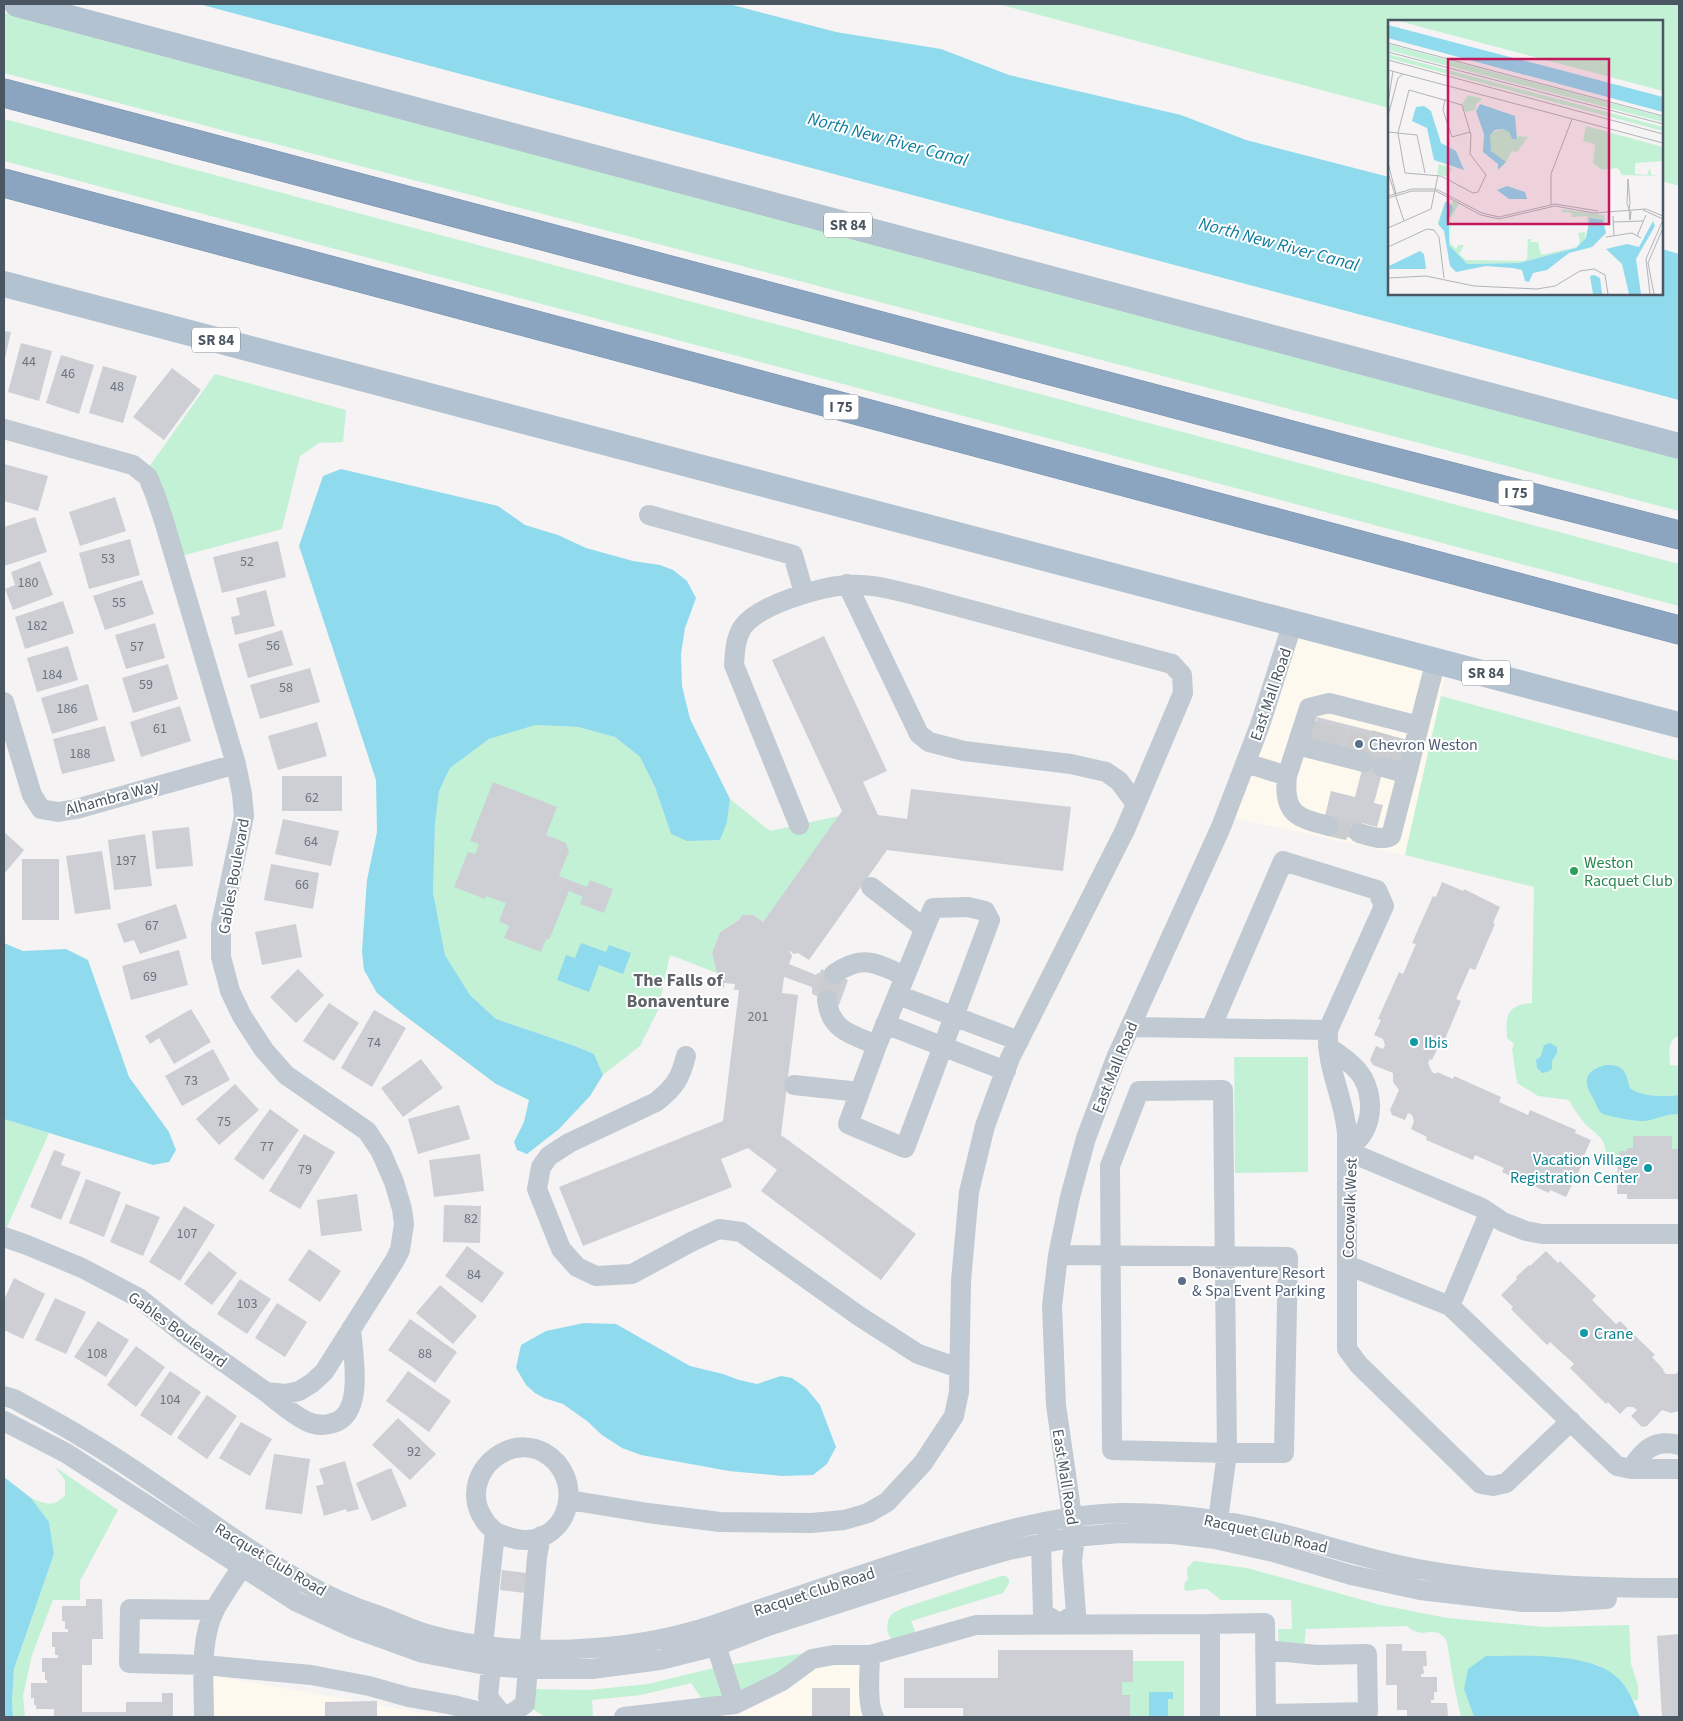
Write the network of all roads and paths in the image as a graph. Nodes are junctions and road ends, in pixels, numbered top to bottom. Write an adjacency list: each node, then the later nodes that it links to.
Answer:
1 (17, 4): 6 (main road, SR 84)
2 (4, 93): 8 (highway, I 75)
3 (4, 184): 12 (highway, I 75)
4 (4, 284): 11 (main road, SR 84)
5 (4, 429): 20 (street, Gables Boulevard)
6 (1679, 446)
7 (649, 514): 10 (street)
8 (1679, 535)
9 (847, 584): 10 (street); 22 (street); 22 (street)
10 (804, 593): 23 (street)
11 (1294, 622): 13 (main road, SR 84); 19 (street, East Mall Road)
12 (1679, 630)
13 (1436, 660): 15 (main road, SR 84); 16 (street)
14 (4, 702): 20 (street, Alhambra Way)
15 (1679, 724)
16 (1409, 729): 17 (street); 25 (street)
17 (1317, 747): 18 (street); 21 (street)
18 (1357, 758)
19 (1246, 763): 21 (street); 34 (street, East Mall Road)
20 (236, 764): 53 (street, Gables Boulevard)
21 (1287, 776): 24 (street)
22 (1136, 804): 37 (street)
23 (799, 825)
24 (1329, 826)
25 (1359, 833)
26 (872, 887): 27 (street)
27 (924, 928): 29 (street); 32 (street)
28 (834, 974): 29 (street)
29 (905, 976): 30 (street)
30 (898, 995): 32 (street); 33 (street)
31 (827, 1000): 38 (street)
32 (953, 1016): 37 (street); 39 (street)
33 (886, 1024): 38 (street); 39 (street)
34 (1130, 1027): 35 (street); 48 (street, East Mall Road)
35 (1211, 1028): 36 (street); 36 (street)
36 (1328, 1038): 44 (street); 44 (street)
37 (1019, 1041): 41 (street)
38 (877, 1045): 43 (street)
39 (944, 1046): 41 (street); 43 (street)
40 (686, 1056): 54 (street)
41 (1006, 1071): 54 (street)
42 (794, 1085): 43 (street)
43 (860, 1092)
44 (1347, 1151): 45 (street, Cocowalk West); 51 (street, Cocowalk West)
45 (1489, 1213): 46 (street, Cocowalk West); 52 (street)
46 (1679, 1234)
47 (4, 1237): 55 (street, Gables Boulevard)
48 (1058, 1255): 49 (street); 65 (street, East Mall Road)
49 (1110, 1256): 50 (street); 50 (street); 60 (street)
50 (1226, 1257): 60 (street); 60 (street)
51 (1347, 1266): 52 (street, Cocowalk West); 58 (street)
52 (1450, 1306): 58 (street, Cocowalk West)
53 (352, 1329): 55 (street, Gables Boulevard); 55 (street, Gables Boulevard)
54 (959, 1368): 63 (street)
55 (266, 1392)
56 (4, 1396): 69 (street, Racquet Club Road)
57 (4, 1421): 69 (street, Racquet Club Road)
58 (1571, 1421): 61 (street, Cocowalk West)
59 (1679, 1445): 61 (street)
60 (1227, 1453): 64 (street)
61 (1631, 1469): 62 (street, Cocowalk West)
62 (1679, 1470)
63 (569, 1500): 66 (street); 67 (street)
64 (1218, 1520): 65 (street, Racquet Club Road); 70 (street, Racquet Club Road)
65 (1074, 1527): 68 (street); 70 (street, Racquet Club Road); 72 (street, East Mall Road); 74 (street, Racquet Club Road)
66 (495, 1532): 67 (street); 75 (street)
67 (541, 1536): 77 (street)
68 (1041, 1544): 72 (street); 76 (street, Racquet Club Road)
69 (247, 1559): 71 (street); 75 (street, Racquet Club Road); 81 (street, Racquet Club Road)
70 (1679, 1589)
71 (214, 1610): 80 (street); 80 (street)
72 (1060, 1624): 73 (street); 79 (street)
73 (1210, 1624): 78 (street); 90 (street)
74 (710, 1626): 76 (street); 77 (street, Racquet Club Road)
75 (483, 1645): 77 (street, Racquet Club Road); 81 (street)
76 (716, 1646): 82 (street, Racquet Club Road); 83 (street)
77 (530, 1650): 82 (street)
78 (1265, 1650): 84 (street); 84 (street)
79 (870, 1655): 83 (street); 89 (street)
80 (204, 1665): 85 (street); 86 (street)
81 (491, 1666): 82 (street, Racquet Club Road); 87 (street)
82 (528, 1670): 87 (street)
83 (735, 1704): 88 (street)
84 (1266, 1716)
85 (204, 1717)
86 (500, 1717)
87 (506, 1717)
88 (624, 1717)
89 (874, 1717)
90 (1210, 1717)

